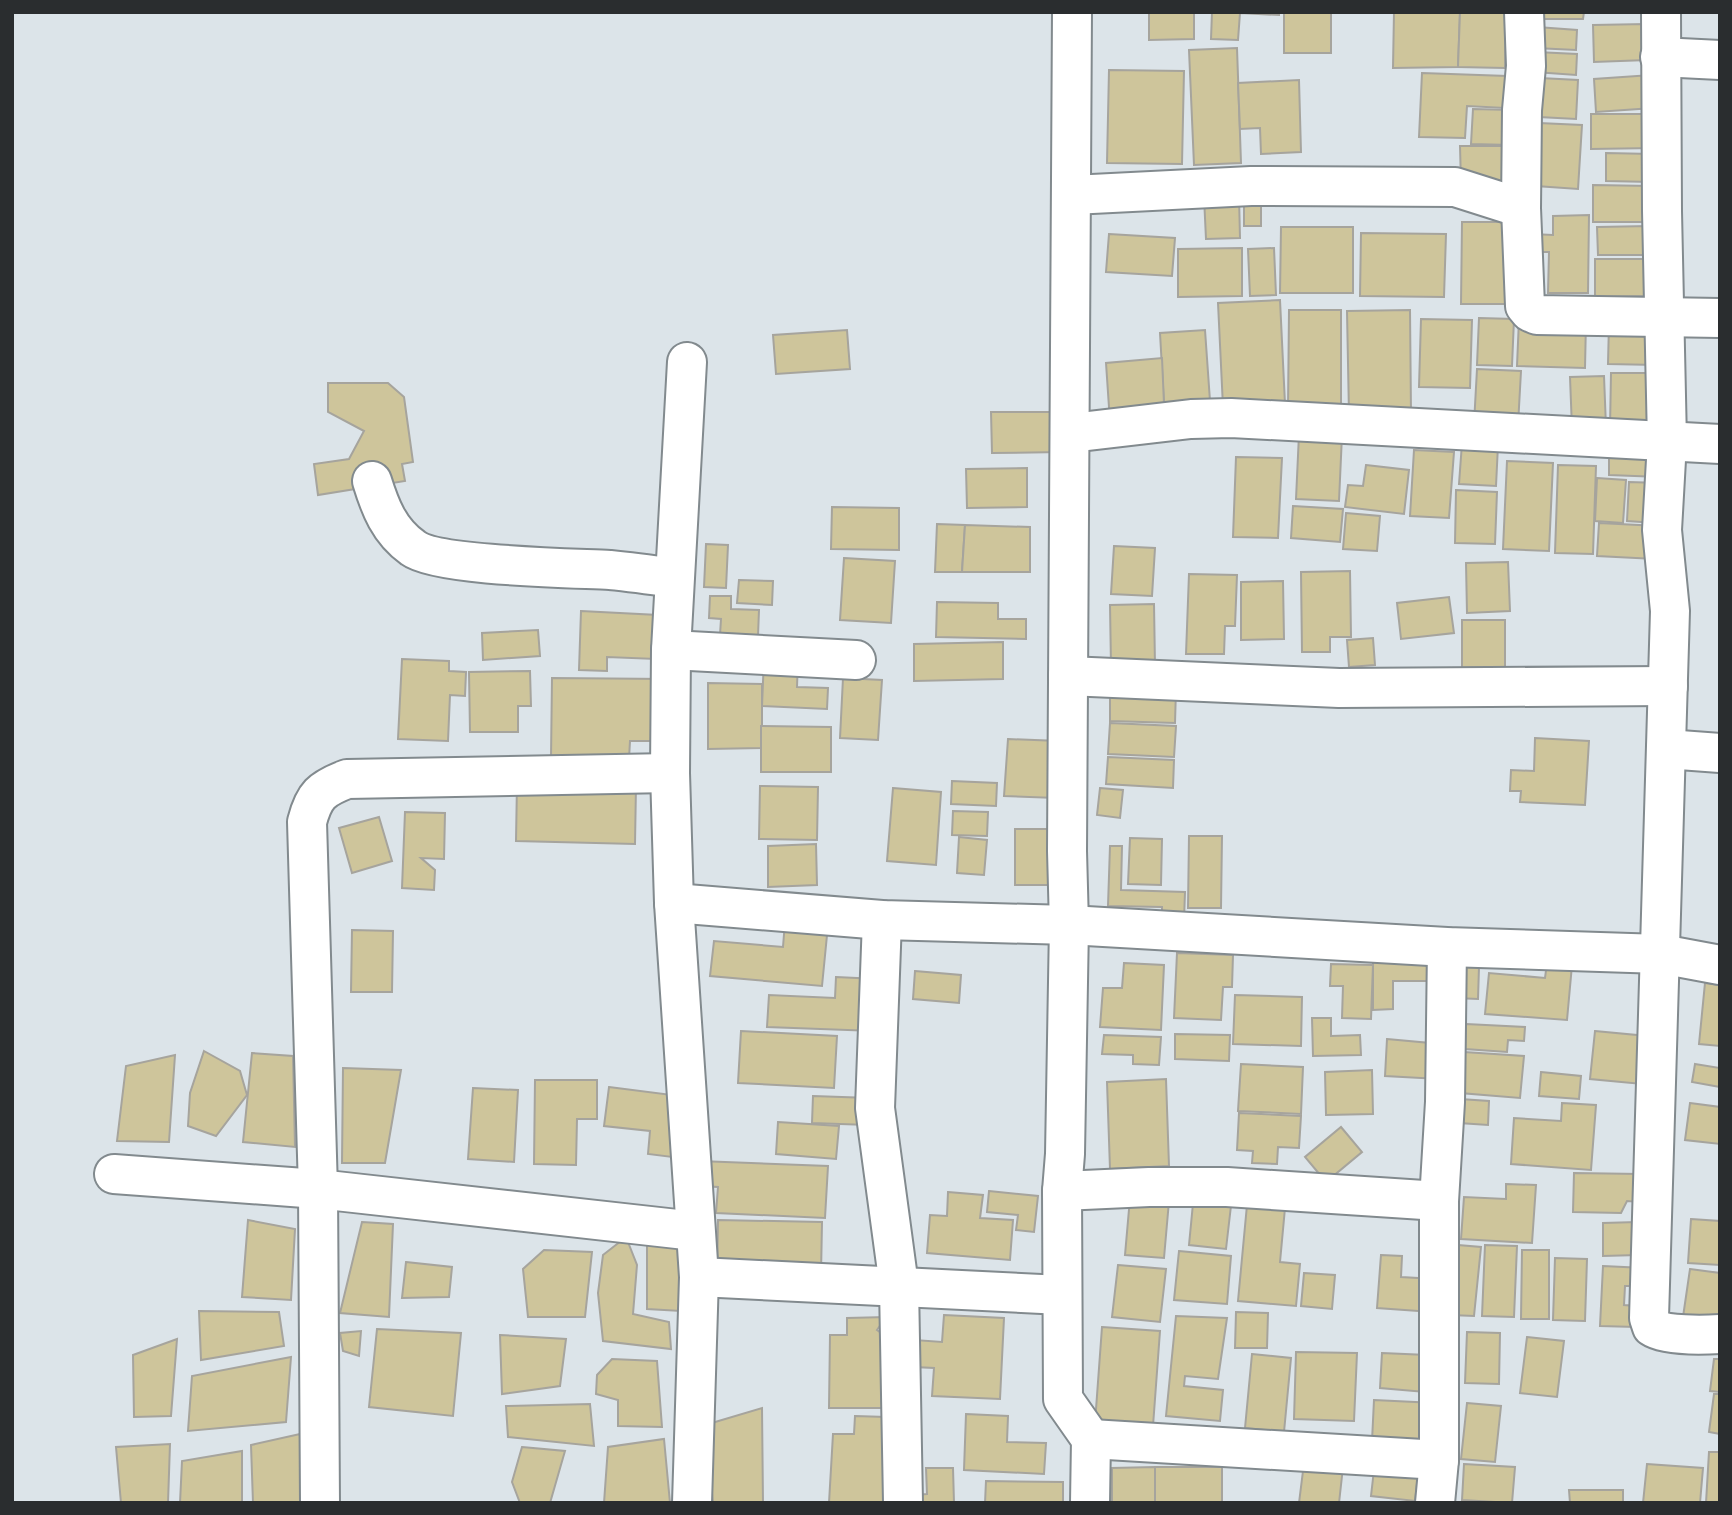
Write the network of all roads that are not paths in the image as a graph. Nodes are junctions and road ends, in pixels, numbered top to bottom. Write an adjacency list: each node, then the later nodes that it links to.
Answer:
1 (1072, 12): 6 (street)
2 (1524, 12): 7 (street)
3 (1661, 12): 4 (street)
4 (1660, 57): 5 (street); 8 (street)
5 (1720, 60)
6 (1072, 195): 7 (street); 11 (street)
7 (1521, 208): 8 (street)
8 (1665, 317): 9 (street); 12 (street)
9 (1720, 318)
10 (687, 362): 15 (street)
11 (1071, 433): 12 (street); 18 (street)
12 (1667, 442): 13 (street); 19 (street)
13 (1720, 444)
14 (372, 481): 15 (street)
15 (674, 578): 16 (street)
16 (671, 650): 17 (street); 22 (street)
17 (856, 660)
18 (1068, 676): 19 (street); 25 (street)
19 (1668, 686): 20 (street)
20 (1666, 749): 21 (street); 27 (street)
21 (1720, 753)
22 (670, 773): 23 (street); 30 (street)
23 (674, 903): 24 (street); 33 (street)
24 (882, 919): 25 (street); 35 (street)
25 (1069, 925): 26 (street); 31 (street)
26 (1447, 947): 27 (street); 32 (street)
27 (1661, 954): 28 (street); 37 (street)
28 (1720, 965)
29 (114, 1174): 30 (street)
30 (317, 1189): 33 (street); 40 (street)
31 (1062, 1191): 32 (street); 36 (street)
32 (1439, 1201): 39 (street)
33 (695, 1231): 34 (street)
34 (699, 1277): 35 (street); 41 (street)
35 (899, 1286): 36 (street); 42 (street)
36 (1062, 1295): 38 (street)
37 (1720, 1334)
38 (1091, 1439): 39 (street); 43 (street)
39 (1439, 1460): 44 (street)
40 (320, 1503)
41 (692, 1503)
42 (903, 1503)
43 (1090, 1503)
44 (1434, 1503)

